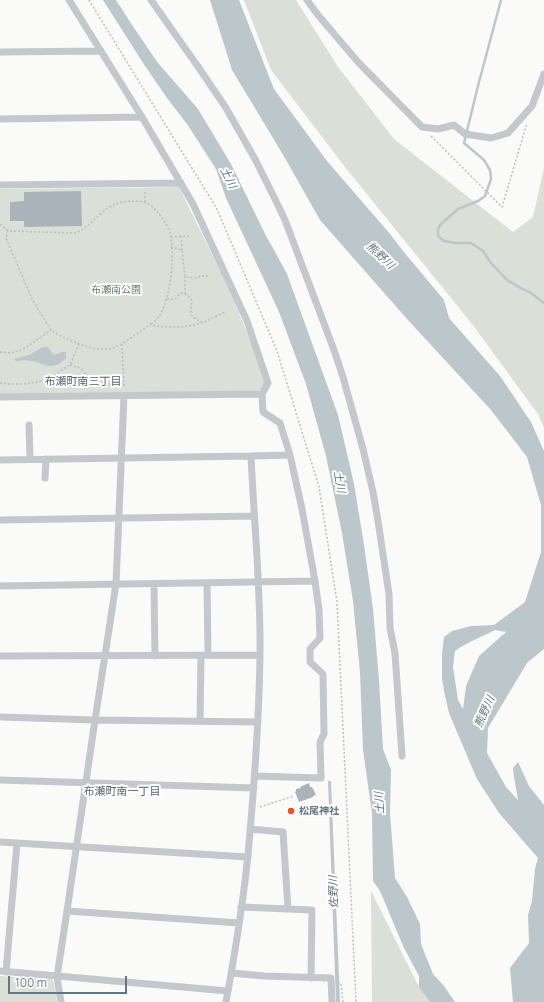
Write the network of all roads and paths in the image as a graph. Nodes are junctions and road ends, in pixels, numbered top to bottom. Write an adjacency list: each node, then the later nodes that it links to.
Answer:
1 (69, 0): 5 (street)
2 (88, 0): 91 (path)
3 (151, 0): 65 (street)
4 (307, 0): 11 (street)
5 (101, 51): 6 (street); 8 (street)
6 (0, 52)
7 (544, 74): 11 (street)
8 (142, 117): 9 (street); 13 (street)
9 (0, 119)
10 (528, 121): 11 (path)
11 (422, 127)
12 (145, 183): 13 (street); 14 (street); 15 (path)
13 (181, 183): 36 (street)
14 (0, 185)
15 (145, 202): 17 (path); 18 (path)
16 (0, 224): 17 (path)
17 (8, 231): 30 (path)
18 (171, 236): 19 (path); 21 (path)
19 (181, 236): 20 (path); 22 (path)
20 (190, 236)
21 (171, 247): 22 (path); 26 (path)
22 (182, 250): 24 (path)
23 (209, 276): 24 (path)
24 (185, 277): 25 (path)
25 (185, 294): 26 (path); 28 (path)
26 (167, 299): 29 (path)
27 (225, 312): 28 (path)
28 (202, 323): 29 (path)
29 (151, 324): 32 (path)
30 (51, 330): 31 (path); 33 (path)
31 (79, 344): 32 (path); 34 (path)
32 (122, 344): 34 (path)
33 (0, 352)
34 (70, 365): 35 (path)
35 (0, 383)
36 (262, 394): 37 (street); 40 (street)
37 (124, 396): 38 (street); 42 (street)
38 (0, 397)
39 (30, 426): 43 (street)
40 (290, 455): 41 (street); 50 (street)
41 (251, 456): 42 (street); 47 (street)
42 (122, 458): 44 (street); 48 (street)
43 (30, 459): 44 (street); 45 (street)
44 (46, 459): 46 (street)
45 (0, 460)
46 (45, 478)
47 (254, 516): 48 (street); 51 (street)
48 (119, 518): 49 (street); 53 (street)
49 (0, 520)
50 (315, 581): 51 (street); 66 (street)
51 (259, 582): 52 (street); 57 (street)
52 (207, 583): 54 (street); 56 (street)
53 (116, 584): 54 (street); 55 (street); 59 (street)
54 (154, 584): 60 (street)
55 (0, 586)
56 (205, 655): 57 (street); 60 (street); 63 (street)
57 (260, 655): 64 (street)
58 (0, 656): 59 (street)
59 (106, 656): 60 (street); 62 (street)
60 (155, 656)
61 (0, 717): 62 (street)
62 (95, 720): 63 (street); 68 (street)
63 (200, 721): 64 (street)
64 (257, 722): 66 (street)
65 (402, 756)
66 (254, 776): 69 (street)
67 (0, 780): 68 (street)
68 (86, 783): 69 (street); 75 (street)
69 (254, 788): 71 (street)
70 (294, 796): 71 (path)
71 (252, 809): 72 (street)
72 (250, 829): 76 (street); 78 (street)
73 (0, 842): 74 (street)
74 (17, 843): 75 (street); 81 (street)
75 (76, 847): 76 (street); 79 (street)
76 (248, 857): 77 (street)
77 (241, 907): 78 (street); 80 (street)
78 (288, 909): 84 (street)
79 (67, 911): 80 (street); 83 (street)
80 (239, 922): 82 (street)
81 (3, 972): 83 (street)
82 (232, 974): 84 (street); 86 (street)
83 (57, 976): 86 (street); 87 (street)
84 (311, 978): 85 (street)
85 (331, 978): 89 (street); 90 (path)
86 (228, 991): 88 (street)
87 (61, 1002)
88 (226, 1002)
89 (332, 1002)
90 (343, 1002)
91 (356, 1002)

